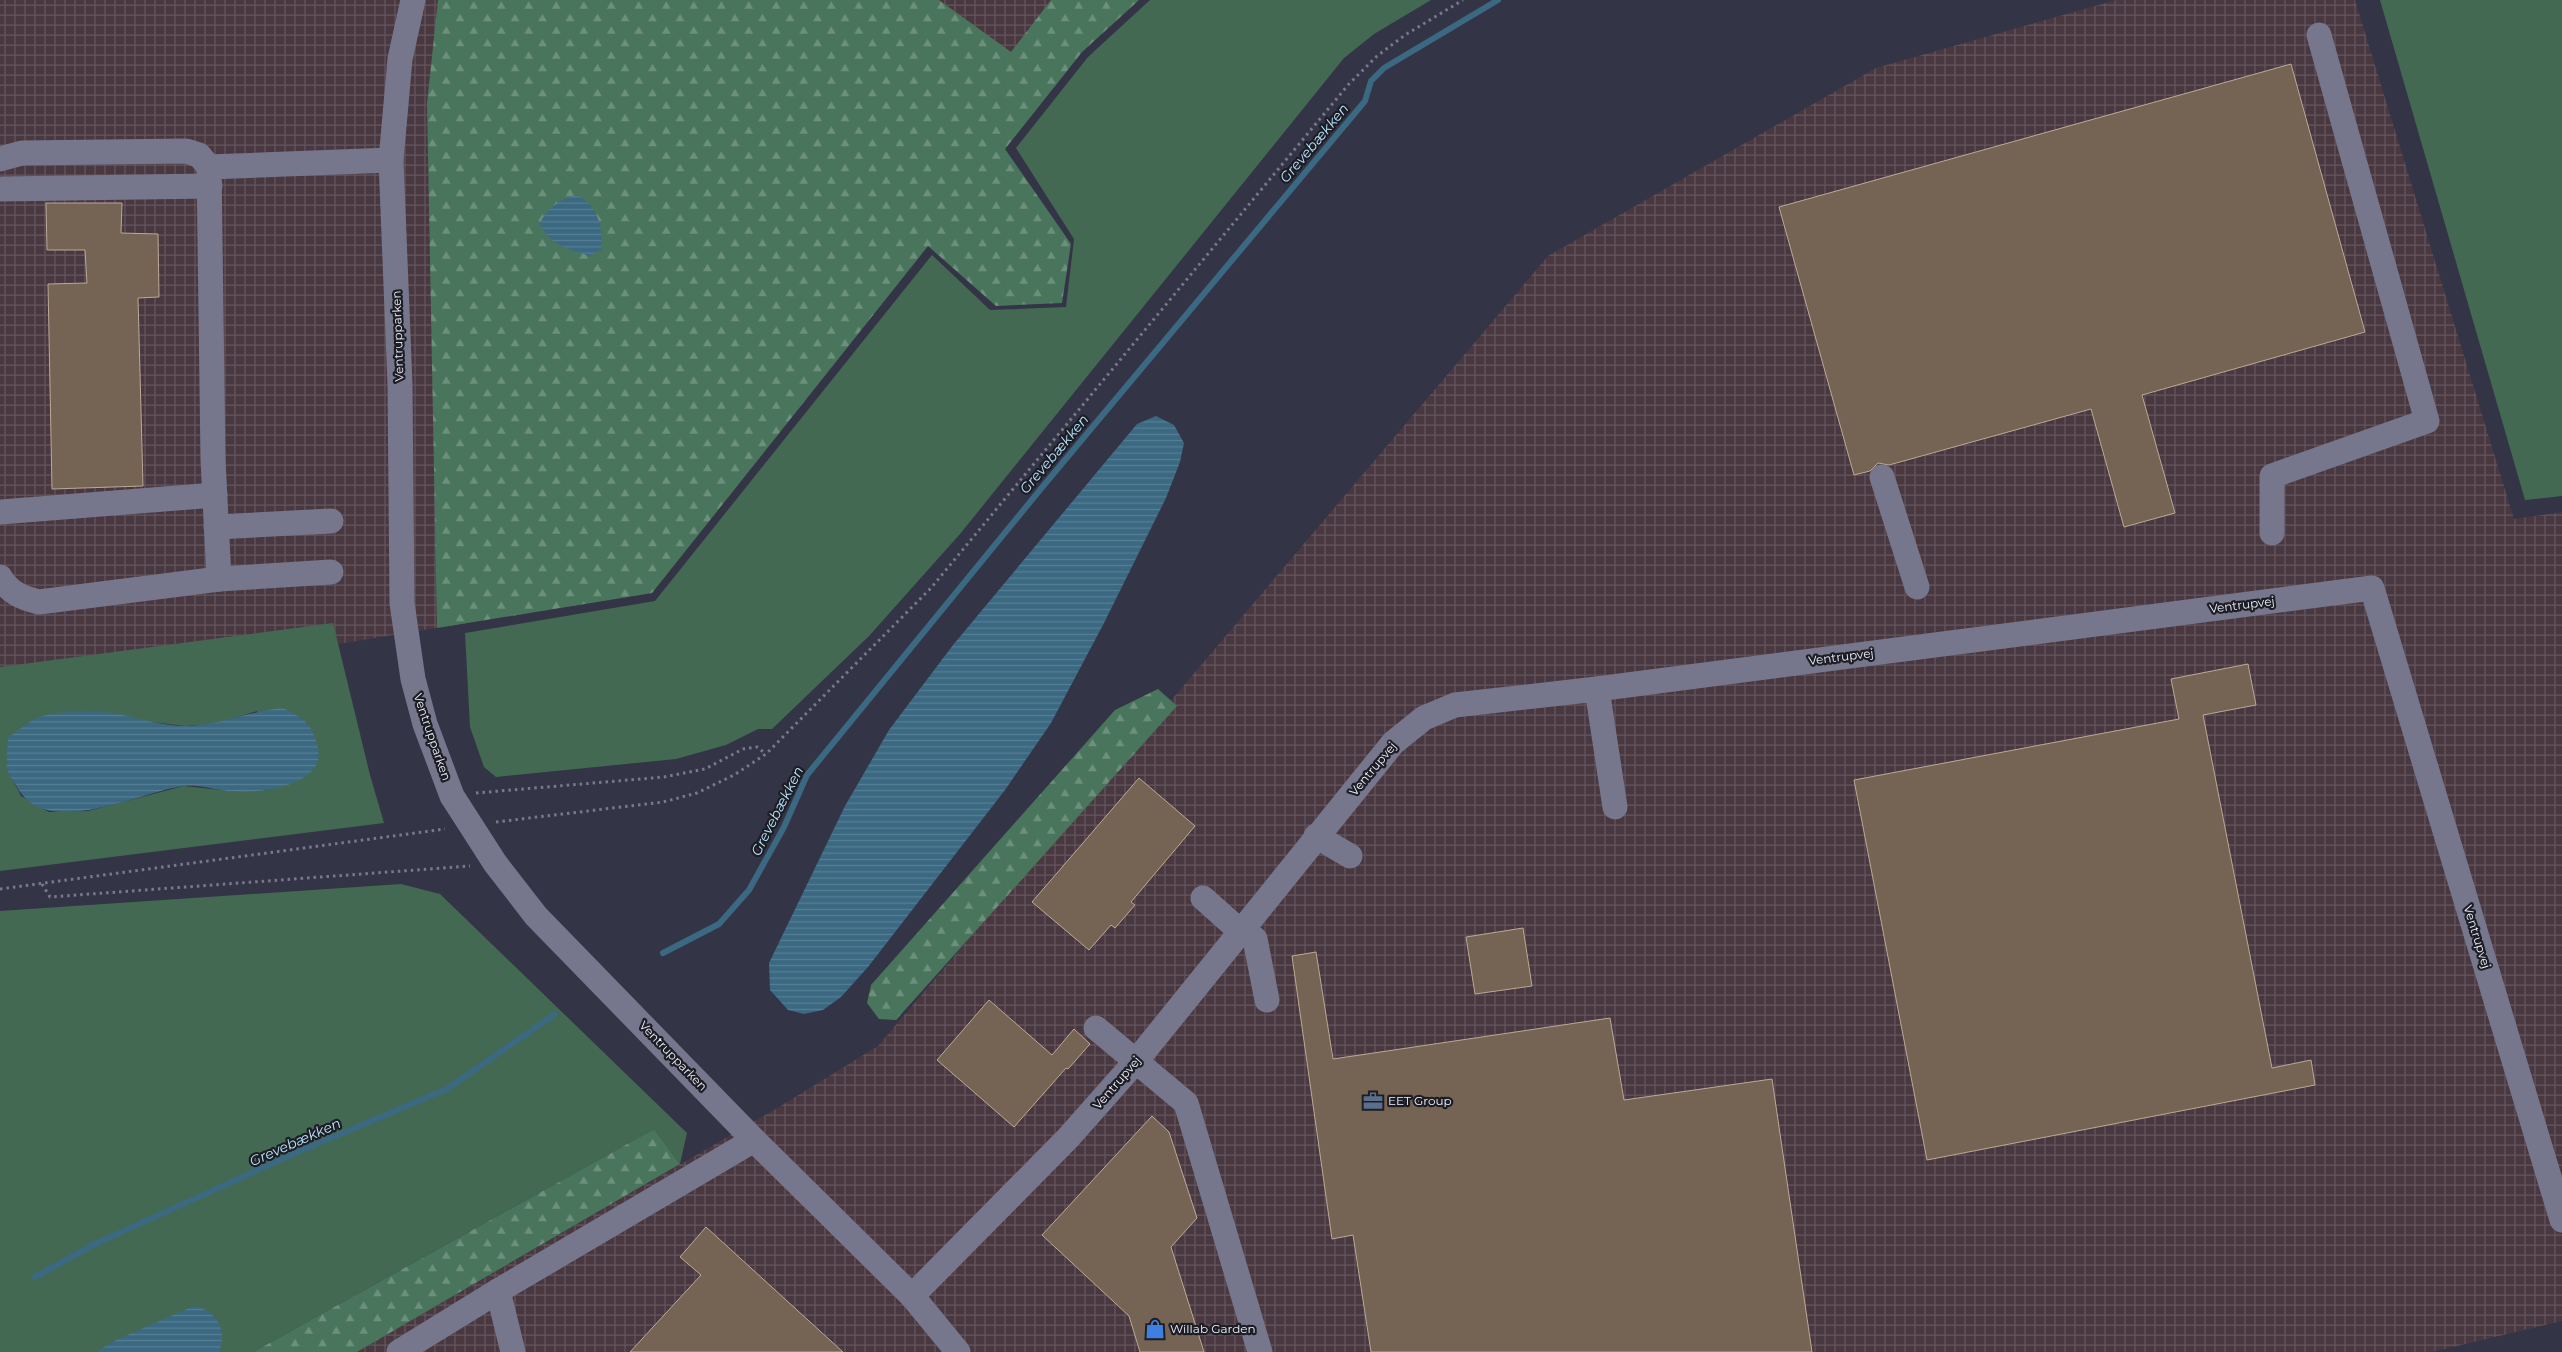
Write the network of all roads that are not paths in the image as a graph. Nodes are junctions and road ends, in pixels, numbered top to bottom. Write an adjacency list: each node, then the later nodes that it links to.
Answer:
1 (413, 0): 4 (street, Ventrupparken)
2 (2319, 35): 12 (street)
3 (0, 159): 5 (street)
4 (391, 160): 5 (street); 26 (street, Ventrupparken)
5 (210, 176): 6 (street); 8 (street)
6 (0, 189)
7 (1882, 477): 16 (street)
8 (215, 495): 9 (street); 11 (street)
9 (0, 512)
10 (331, 521): 11 (street)
11 (216, 527): 15 (street)
12 (2272, 533)
13 (331, 572): 15 (street)
14 (0, 577): 15 (street)
15 (218, 579)
16 (1917, 587)
17 (1596, 689): 18 (street); 19 (street, Ventrupvej); 27 (street, Ventrupvej)
18 (1615, 807)
19 (1316, 836): 20 (street); 22 (street, Ventrupvej)
20 (1350, 856)
21 (1203, 898): 22 (street)
22 (1242, 930): 23 (street); 25 (street, Ventrupvej)
23 (1267, 1000)
24 (1096, 1028): 25 (street)
25 (1137, 1060): 29 (street, Ventrupvej); 33 (street)
26 (754, 1140): 28 (street); 29 (street, Ventrupparken)
27 (2562, 1220)
28 (498, 1291): 30 (street); 31 (street)
29 (912, 1296): 32 (street, Ventrupparken)
30 (400, 1352)
31 (513, 1352)
32 (958, 1352)
33 (1260, 1352)

